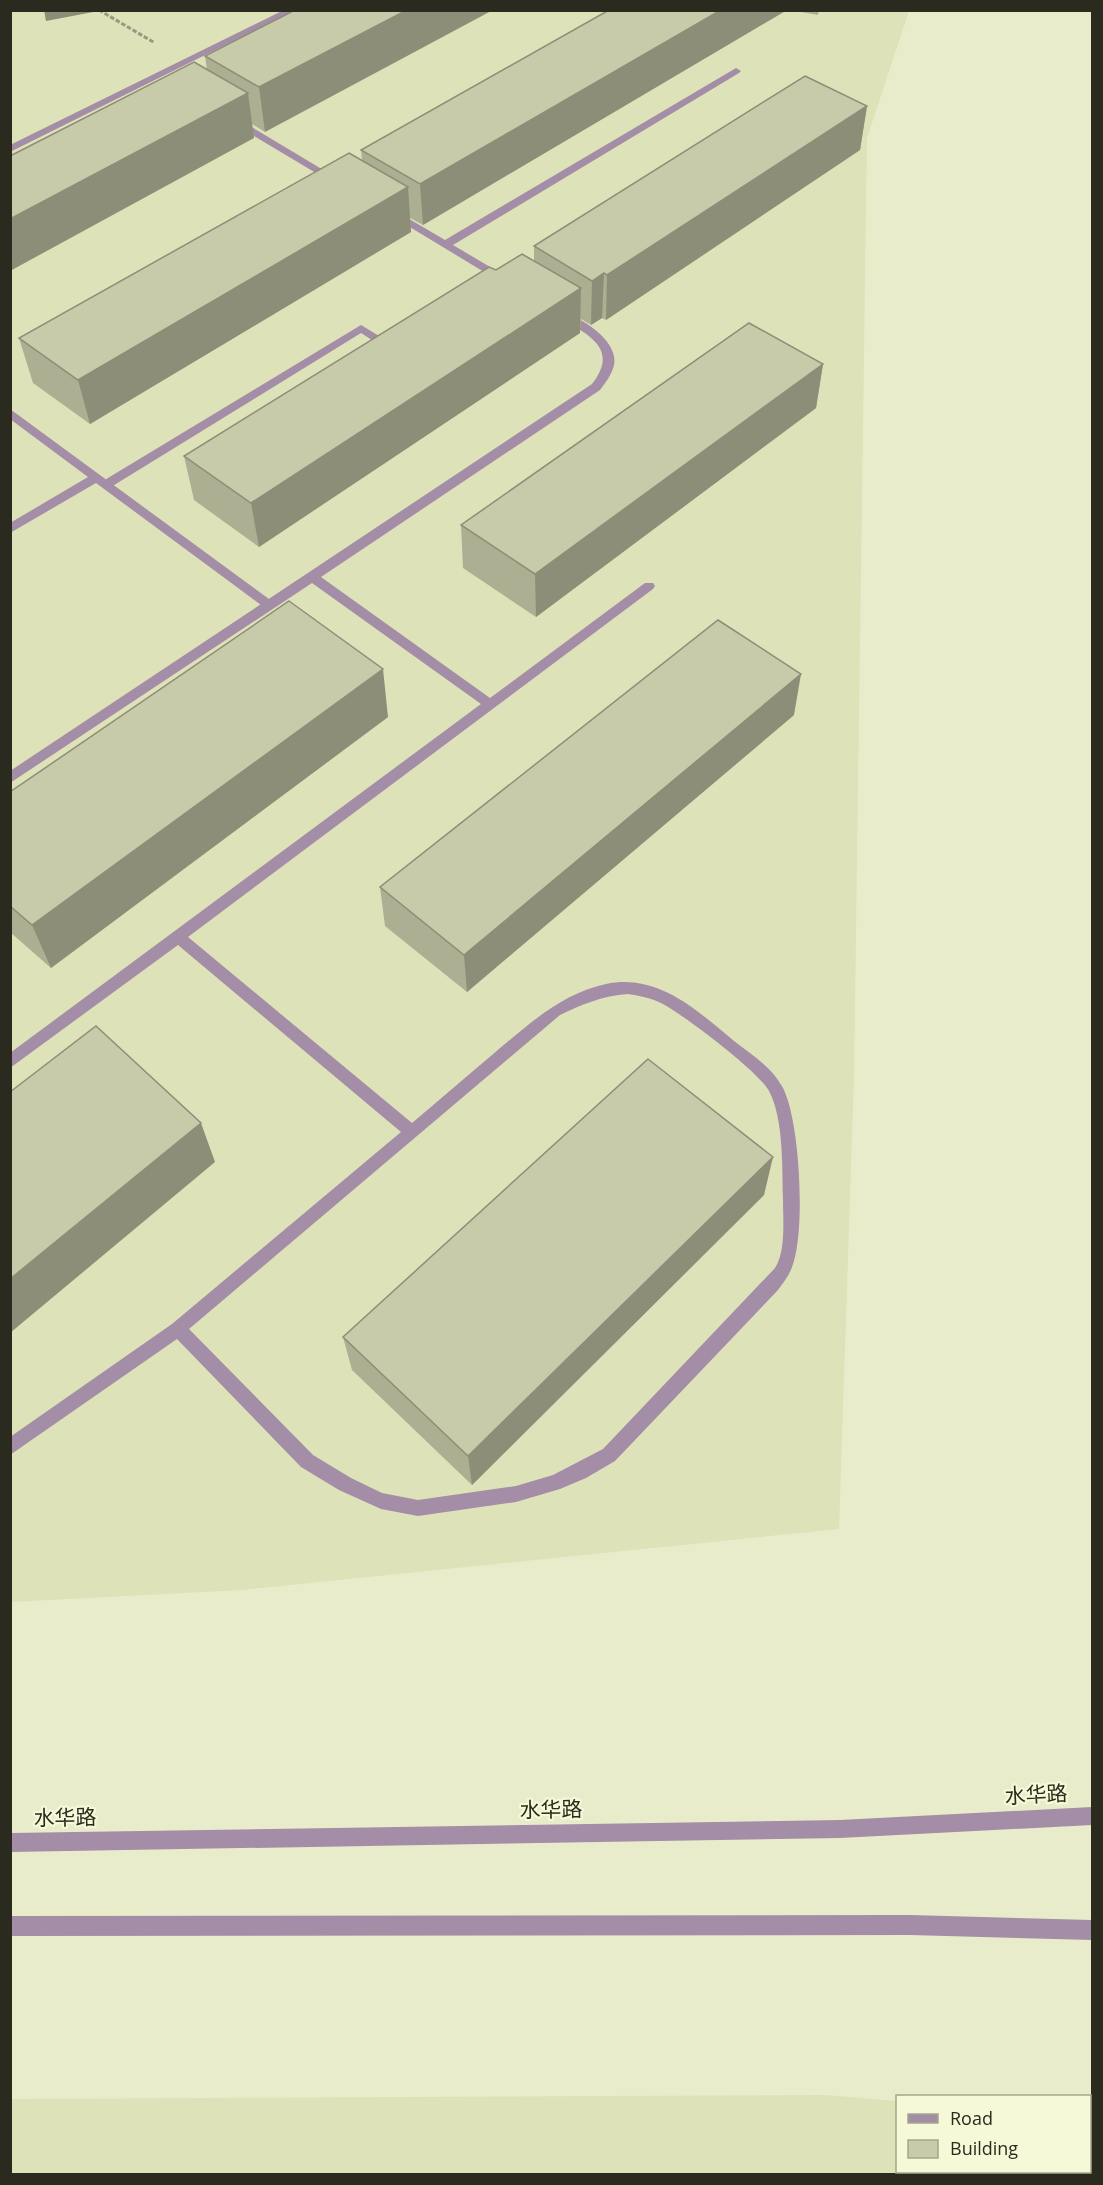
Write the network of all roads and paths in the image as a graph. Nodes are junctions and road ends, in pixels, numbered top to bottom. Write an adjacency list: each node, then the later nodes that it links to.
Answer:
1 (99, 10): 3 (path)
2 (292, 10): 3 (street)
3 (187, 62): 6 (street)
4 (736, 71): 9 (street)
5 (229, 116): 7 (street)
6 (10, 149)
7 (342, 183)
8 (383, 208): 9 (street)
9 (445, 244): 10 (street)
10 (508, 282)
11 (555, 310): 16 (street)
12 (404, 344): 14 (street)
13 (10, 413): 14 (street)
14 (102, 481): 15 (street); 18 (street)
15 (10, 529)
16 (311, 576): 18 (street); 19 (street)
17 (650, 586): 19 (street)
18 (269, 605): 20 (street)
19 (490, 705): 21 (street)
20 (10, 778)
21 (178, 937): 22 (street); 23 (street)
22 (10, 1062)
23 (411, 1131): 24 (street); 24 (street)
24 (178, 1329): 25 (street)
25 (10, 1447)
26 (1092, 1816): 27 (street, 水华路)
27 (10, 1843)
28 (10, 1926): 29 (street)
29 (1092, 1930)

